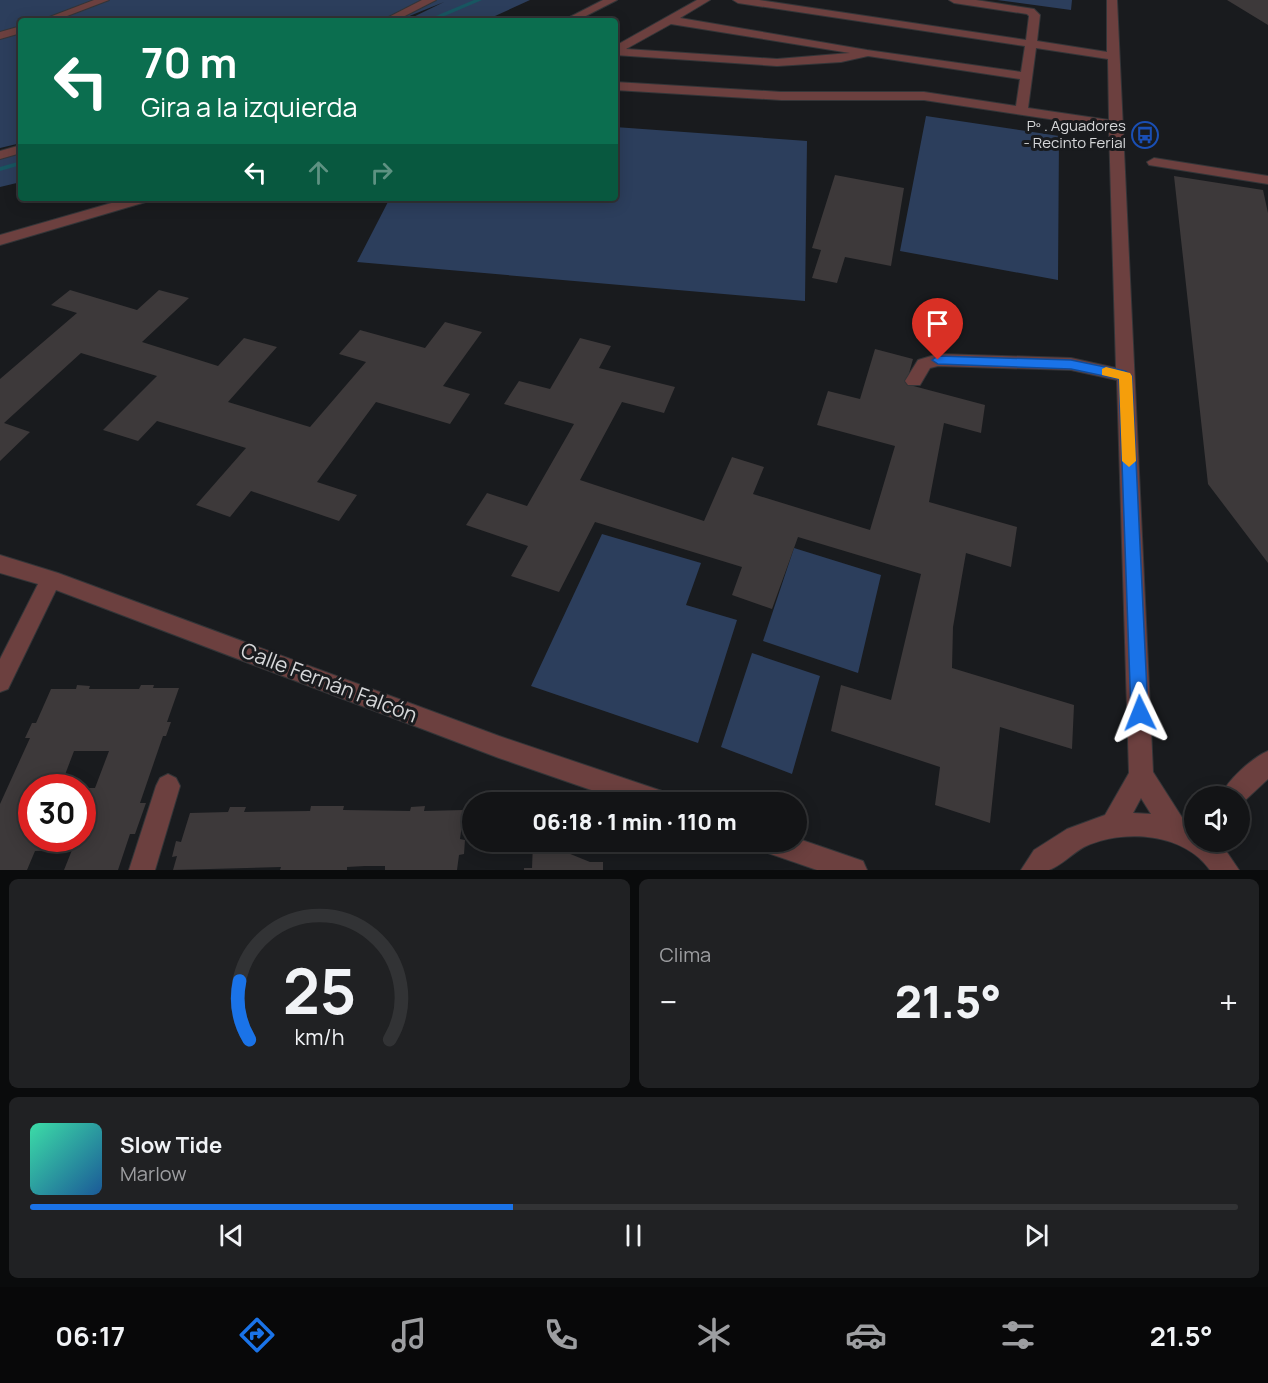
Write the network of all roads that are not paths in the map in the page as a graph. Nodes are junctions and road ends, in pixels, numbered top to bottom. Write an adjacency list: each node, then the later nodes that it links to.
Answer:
1 (104, 0): 8 (street)
2 (431, 0): 9 (street)
3 (612, 0): 10 (street)
4 (705, 0): 11 (street)
5 (738, 0): 14 (street)
6 (954, 0): 14 (street)
7 (1112, 0): 18 (street)
8 (53, 18)
9 (392, 18)
10 (573, 18)
11 (669, 20): 15 (street); 17 (street)
12 (18, 30): 13 (street)
13 (0, 36)
14 (1031, 44): 18 (street); 19 (street)
15 (618, 50)
16 (618, 52): 17 (street)
17 (868, 53): 19 (street)
18 (1113, 56): 22 (street)
19 (1027, 76): 21 (street)
20 (618, 86): 21 (street)
21 (1022, 109): 22 (street)
22 (1115, 125): 29 (street)
23 (18, 150): 24 (street)
24 (0, 155)
25 (1154, 162): 26 (street)
26 (1268, 180)
27 (134, 201): 28 (street)
28 (0, 240)
29 (1125, 376): 30 (street); 35 (street)
30 (914, 381)
31 (0, 564): 32 (street, Calle Fernán Falcón)
32 (51, 579): 33 (street); 38 (street, Calle Fernán Falcón)
33 (0, 682)
34 (1268, 763): 37 (street)
35 (1141, 775): 39 (street); 40 (street)
36 (168, 786): 44 (street)
37 (1244, 786)
38 (630, 792)
39 (1184, 823)
40 (1113, 824): 41 (street); 46 (street)
41 (1184, 837)
42 (801, 852): 45 (street)
43 (1210, 852): 47 (street)
44 (142, 870)
45 (854, 870)
46 (1034, 870)
47 (1226, 870)

